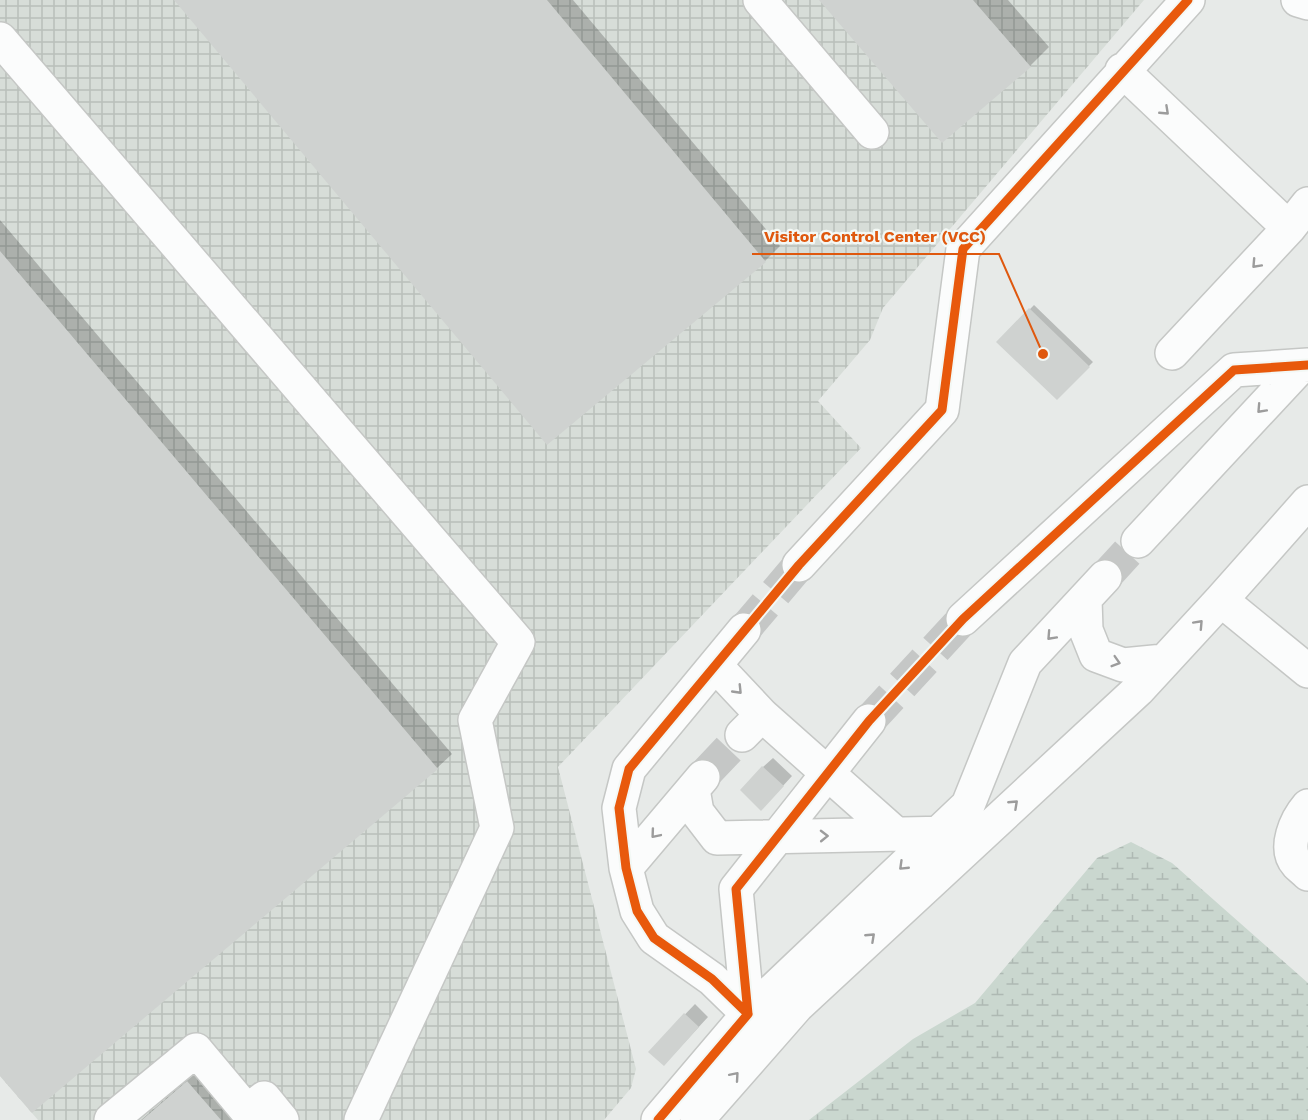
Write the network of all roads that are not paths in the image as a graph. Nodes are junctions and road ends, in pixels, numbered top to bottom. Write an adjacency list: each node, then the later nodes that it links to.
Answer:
1 (760, 0): 7 (street)
2 (1188, 0): 6 (street)
3 (1298, 0): 4 (street)
4 (1308, 3)
5 (0, 39): 32 (street)
6 (1122, 70): 8 (street, one-way to 8); 13 (street)
7 (872, 132)
8 (1299, 216): 9 (street, one-way to 9)
9 (1172, 353)
10 (1305, 366): 12 (street, one-way to 12); 15 (street)
11 (1308, 501): 14 (street)
12 (1138, 541)
13 (799, 565)
14 (1221, 600): 17 (street, one-way to 14); 19 (street)
15 (963, 619)
16 (744, 630): 18 (street)
17 (1164, 661): 23 (street, one-way to 17); 24 (street)
18 (715, 665): 21 (street, one-way to 21); 27 (street)
19 (1308, 671)
20 (869, 721): 21 (street)
21 (828, 773): 25 (street); 26 (street)
22 (1308, 806): 28 (street)
23 (984, 832): 24 (street); 34 (street, one-way to 23)
24 (938, 833): 25 (street); 29 (street, one-way to 29)
25 (896, 834): 26 (street, one-way to 25)
26 (778, 837): 27 (street, one-way to 27); 29 (street)
27 (626, 868): 29 (street)
28 (1308, 874)
29 (748, 1014): 33 (street)
30 (111, 1120): 31 (street)
31 (282, 1120)
32 (361, 1120)
33 (658, 1120)
34 (696, 1120)

